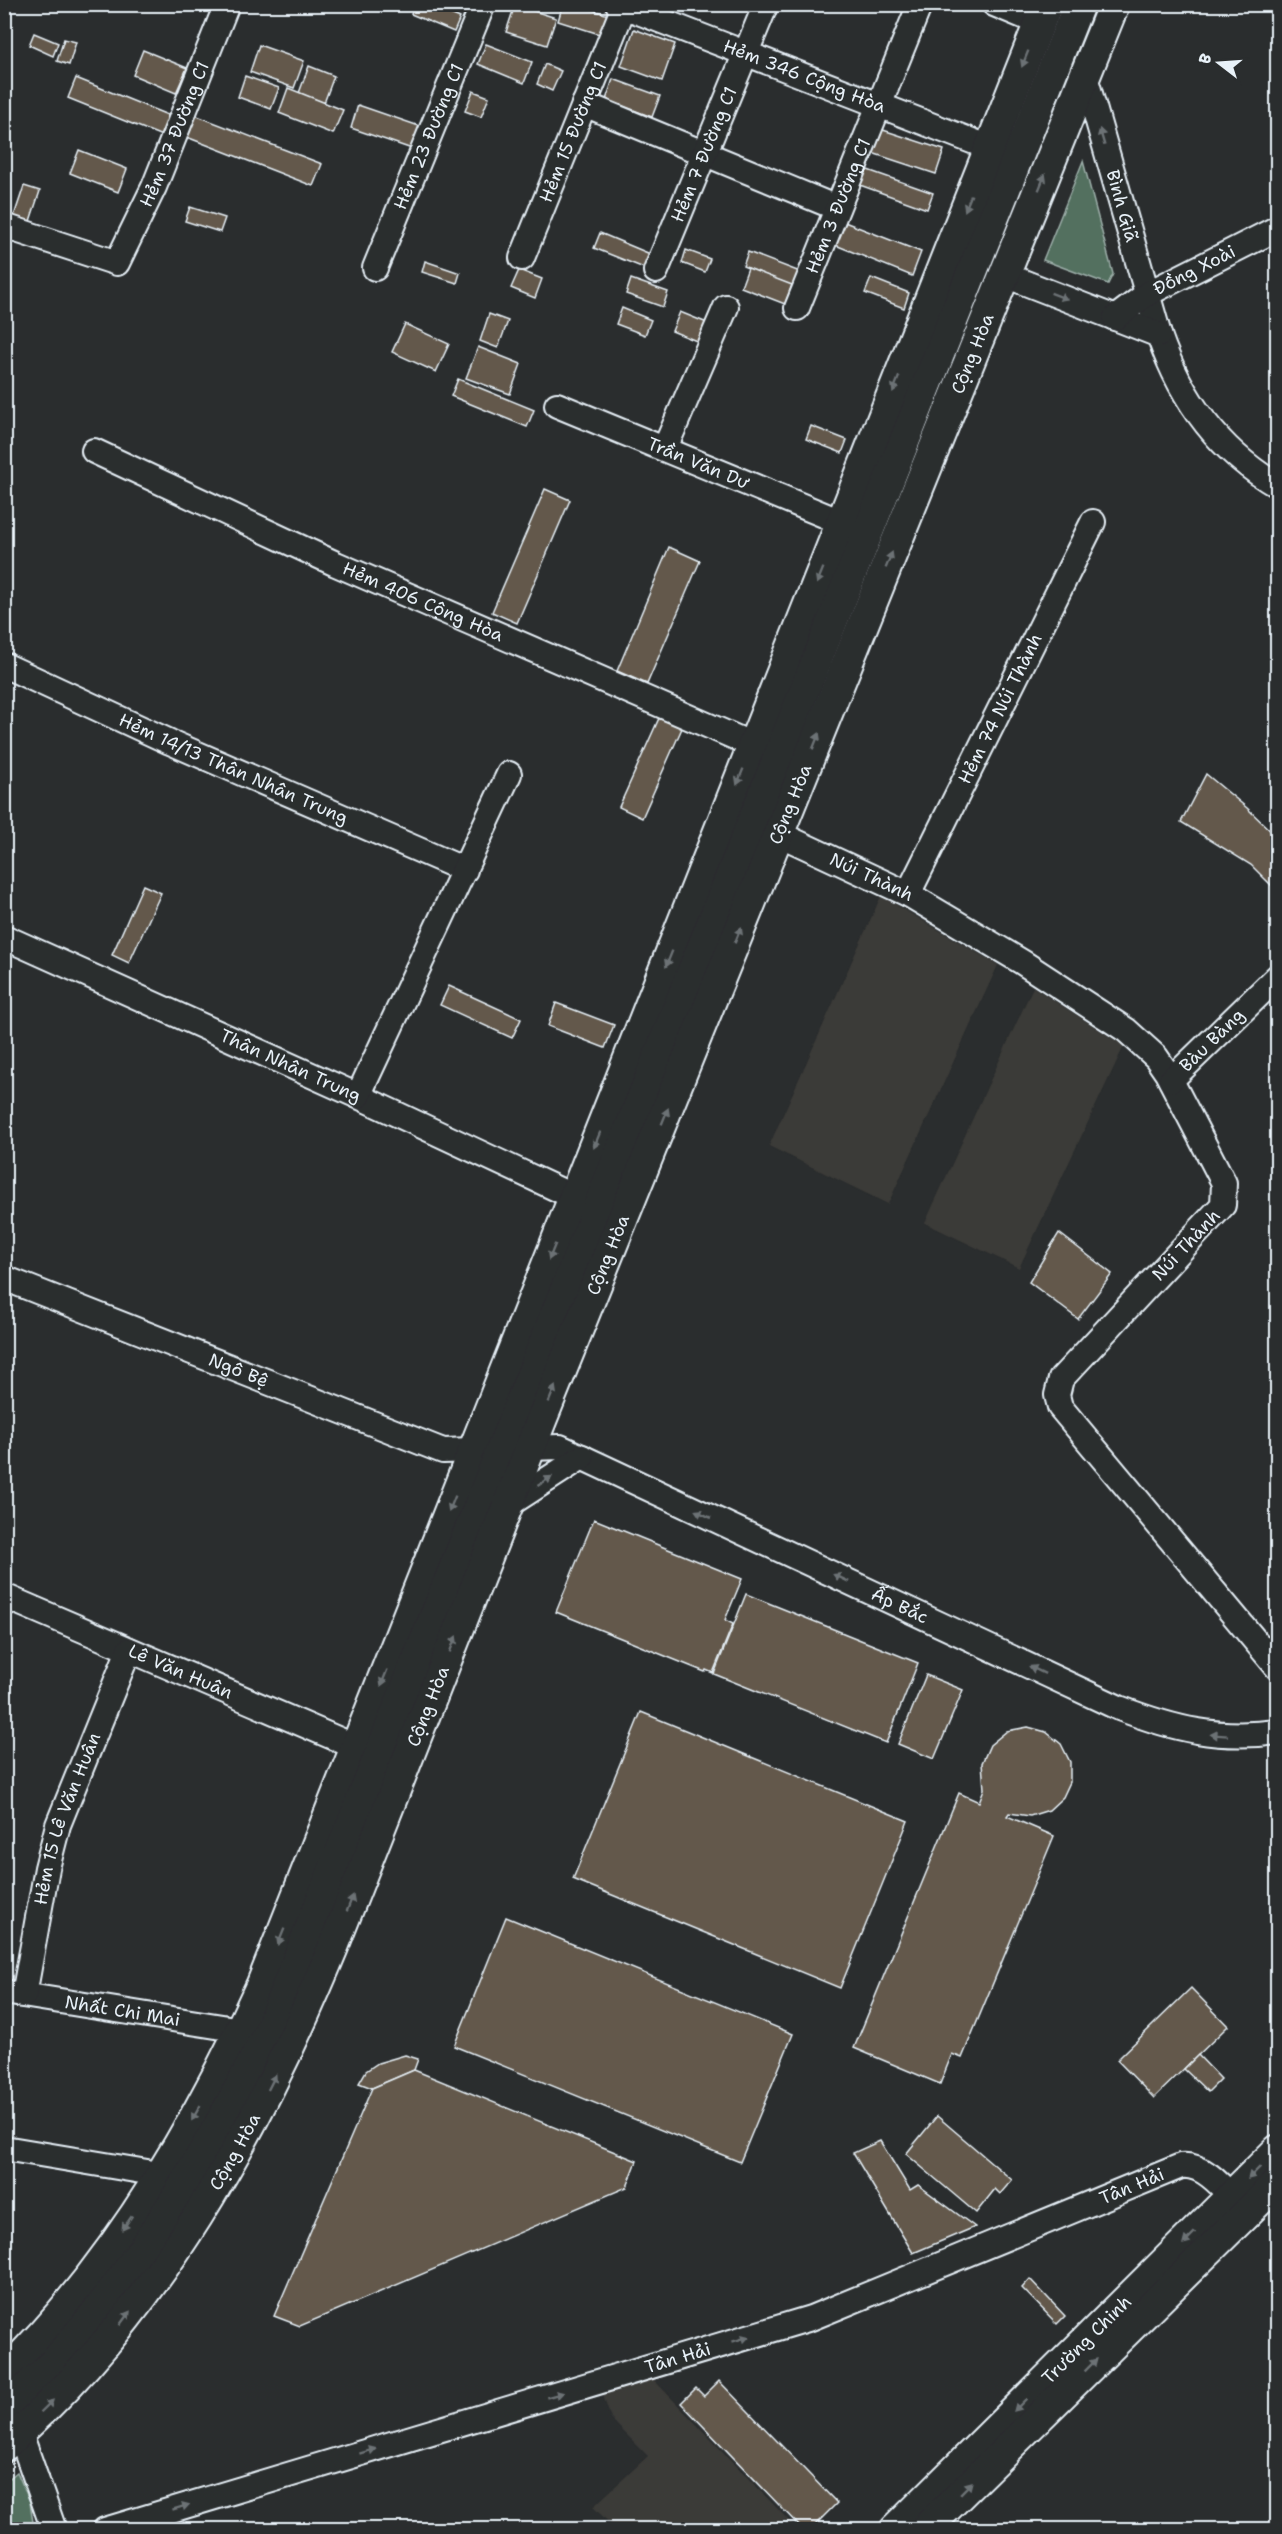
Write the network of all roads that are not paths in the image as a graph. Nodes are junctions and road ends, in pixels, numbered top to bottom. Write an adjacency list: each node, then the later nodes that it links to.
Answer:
1 (227, 4): 17 (street, Hẻm 37 Đường C1)
2 (483, 4): 20 (street, Hẻm 23 Đường C1)
3 (766, 4): 10 (street, Hẻm 7 Đường C1)
4 (920, 4): 13 (street, Hẻm 3 Đường C1)
5 (994, 4): 9 (street)
6 (1079, 4): 46 (main road, Cộng Hòa)
7 (1114, 4): 11 (main road, Cộng Hòa)
8 (622, 5): 10 (street, Hẻm 346 Cộng Hòa); 12 (street, Hẻm 15 Đường C1)
9 (1043, 14): 14 (main road, Cộng Hòa, one-way to 14)
10 (746, 54): 13 (street, Hẻm 346 Cộng Hòa); 15 (street, Hẻm 7 Đường C1)
11 (1085, 76): 22 (main road, Cộng Hòa, one-way to 11); 23 (street, Bình Giã, one-way to 11)
12 (584, 104): 15 (street); 19 (street, Hẻm 15 Đường C1)
13 (879, 106): 14 (street, Hẻm 346 Cộng Hòa); 16 (street, Hẻm 3 Đường C1)
14 (990, 148): 32 (main road, Cộng Hòa, one-way to 32)
15 (704, 154): 16 (street); 21 (street, Hẻm 7 Đường C1)
16 (837, 208): 25 (street, Hẻm 3 Đường C1)
17 (4, 226)
18 (1278, 228): 23 (street, Đồng Xoài)
19 (522, 258)
20 (375, 268)
21 (656, 270)
22 (1005, 275): 26 (street, one-way to 26); 37 (main road, Cộng Hòa, one-way to 22)
23 (1147, 294): 26 (street, Đồng Xoài); 27 (street, Bình Giã)
24 (726, 307): 29 (street)
25 (797, 308)
26 (1115, 318): 27 (street)
27 (1159, 334): 31 (street, Bình Giã)
28 (557, 405): 29 (street, Trần Văn Dư)
29 (665, 448): 32 (street, Trần Văn Dư)
30 (94, 451): 35 (street, Hẻm 406 Cộng Hòa)
31 (1278, 486)
32 (841, 522): 35 (main road, Cộng Hòa, one-way to 35)
33 (1093, 522): 39 (street, Hẻm 74 Núi Thành)
34 (4, 665): 38 (street, Hẻm 14/13 Thân Nhân Trung)
35 (753, 745): 44 (main road, Cộng Hòa, one-way to 44)
36 (509, 774): 38 (street)
37 (779, 834): 39 (street, Núi Thành); 46 (main road, Cộng Hòa, one-way to 37)
38 (465, 870): 43 (street)
39 (908, 894): 42 (street, Núi Thành)
40 (4, 937): 43 (street, Thân Nhân Trung)
41 (1278, 976): 42 (street, Bàu Bàng)
42 (1171, 1080): 51 (street, Núi Thành)
43 (358, 1096): 44 (street, Thân Nhân Trung)
44 (574, 1197): 46 (main road, Cộng Hòa, one-way to 46)
45 (4, 1278): 46 (street, Ngô Bệ)
46 (502, 1449): 47 (street, Ấp Bắc); 48 (main road, Cộng Hòa); 53 (main road, Cộng Hòa, one-way to 53); 62 (main road, Cộng Hòa)
47 (582, 1457): 48 (street, one-way to 47); 52 (street, Ấp Bắc, one-way to 47)
48 (508, 1505): 62 (main road, Cộng Hòa, one-way to 48)
49 (4, 1596): 50 (street, Lê Văn Huân)
50 (129, 1650): 53 (street, Lê Văn Huân); 54 (street, Hẻm 15 Lê Văn Huân)
51 (1278, 1668)
52 (1278, 1732)
53 (356, 1747): 55 (main road, Cộng Hòa, one-way to 55)
54 (14, 1993): 55 (street, Nhất Chi Mai)
55 (241, 2030): 58 (main road, Cộng Hòa, one-way to 58)
56 (4, 2148): 58 (street)
57 (1278, 2150): 60 (main road, Trường Chinh, one-way to 60)
58 (159, 2174): 61 (main road, Cộng Hòa, one-way to 61)
59 (1278, 2182): 60 (main road, Trường Chinh)
60 (1238, 2204): 64 (street, Tân Hải, one-way to 60); 65 (main road, Trường Chinh, one-way to 65); 66 (main road, Trường Chinh, one-way to 60)
61 (4, 2374)
62 (10, 2429): 63 (street)
63 (54, 2529)
64 (105, 2529)
65 (895, 2529)
66 (924, 2529)

